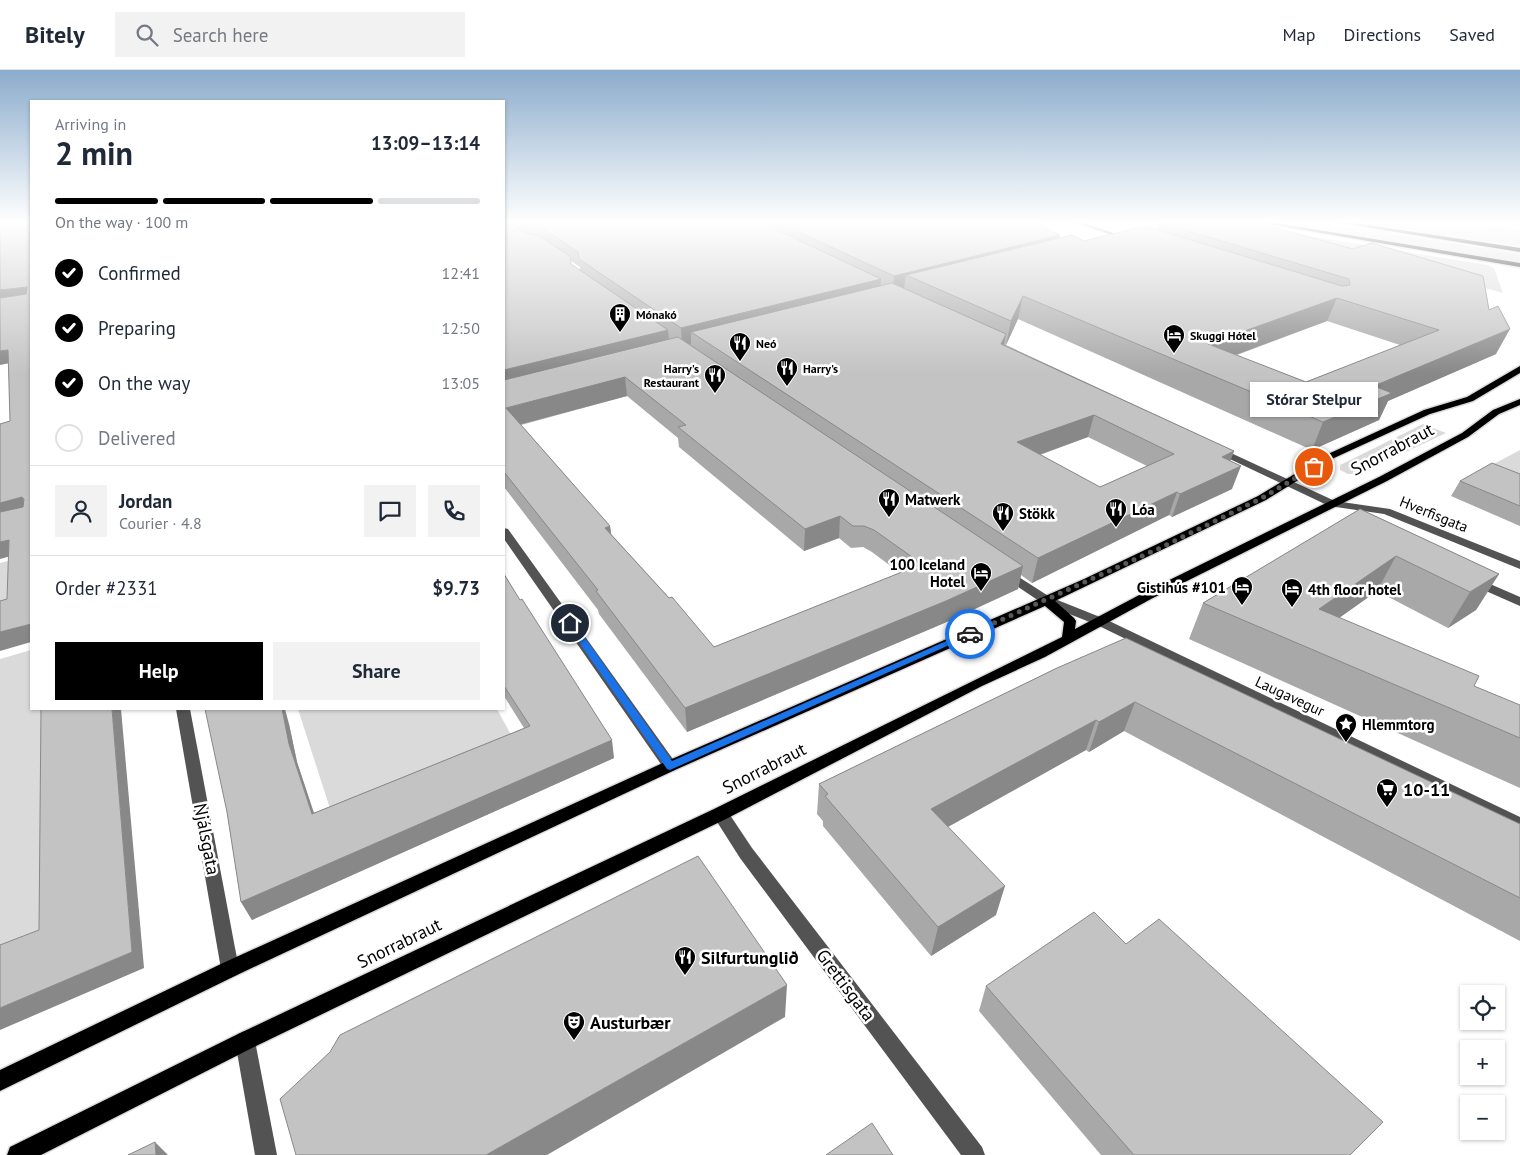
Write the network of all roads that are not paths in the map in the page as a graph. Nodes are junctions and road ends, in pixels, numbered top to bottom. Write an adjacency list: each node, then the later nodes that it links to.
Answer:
1 (1520, 369): 4 (main road, Snorrabraut)
2 (1520, 402): 5 (main road, Snorrabraut)
3 (1211, 447): 4 (street, Hverfisgata)
4 (1287, 483): 5 (street, Hverfisgata); 11 (main road, Snorrabraut)
5 (1334, 504): 6 (street, Hverfisgata); 9 (street, Hverfisgata); 13 (main road, Snorrabraut)
6 (1346, 516)
7 (505, 532): 16 (street)
8 (994, 565): 11 (street, Laugavegur)
9 (1520, 565)
10 (1466, 577): 12 (street)
11 (1046, 600): 13 (street, Laugavegur); 14 (main road, Laugavegur); 16 (main road, Snorrabraut)
12 (1520, 602)
13 (1101, 622): 14 (main road, Snorrabraut); 18 (street, Laugavegur)
14 (1068, 639): 17 (main road, Snorrabraut)
15 (183, 710): 19 (street, Njálsgata)
16 (670, 766): 19 (main road, Snorrabraut)
17 (720, 814): 20 (main road, Snorrabraut); 24 (street, Grettisgata)
18 (1520, 824)
19 (230, 968): 21 (main road, Snorrabraut)
20 (245, 1041): 22 (main road, Snorrabraut); 23 (street)
21 (0, 1081)
22 (18, 1155)
23 (266, 1155)
24 (974, 1155)

